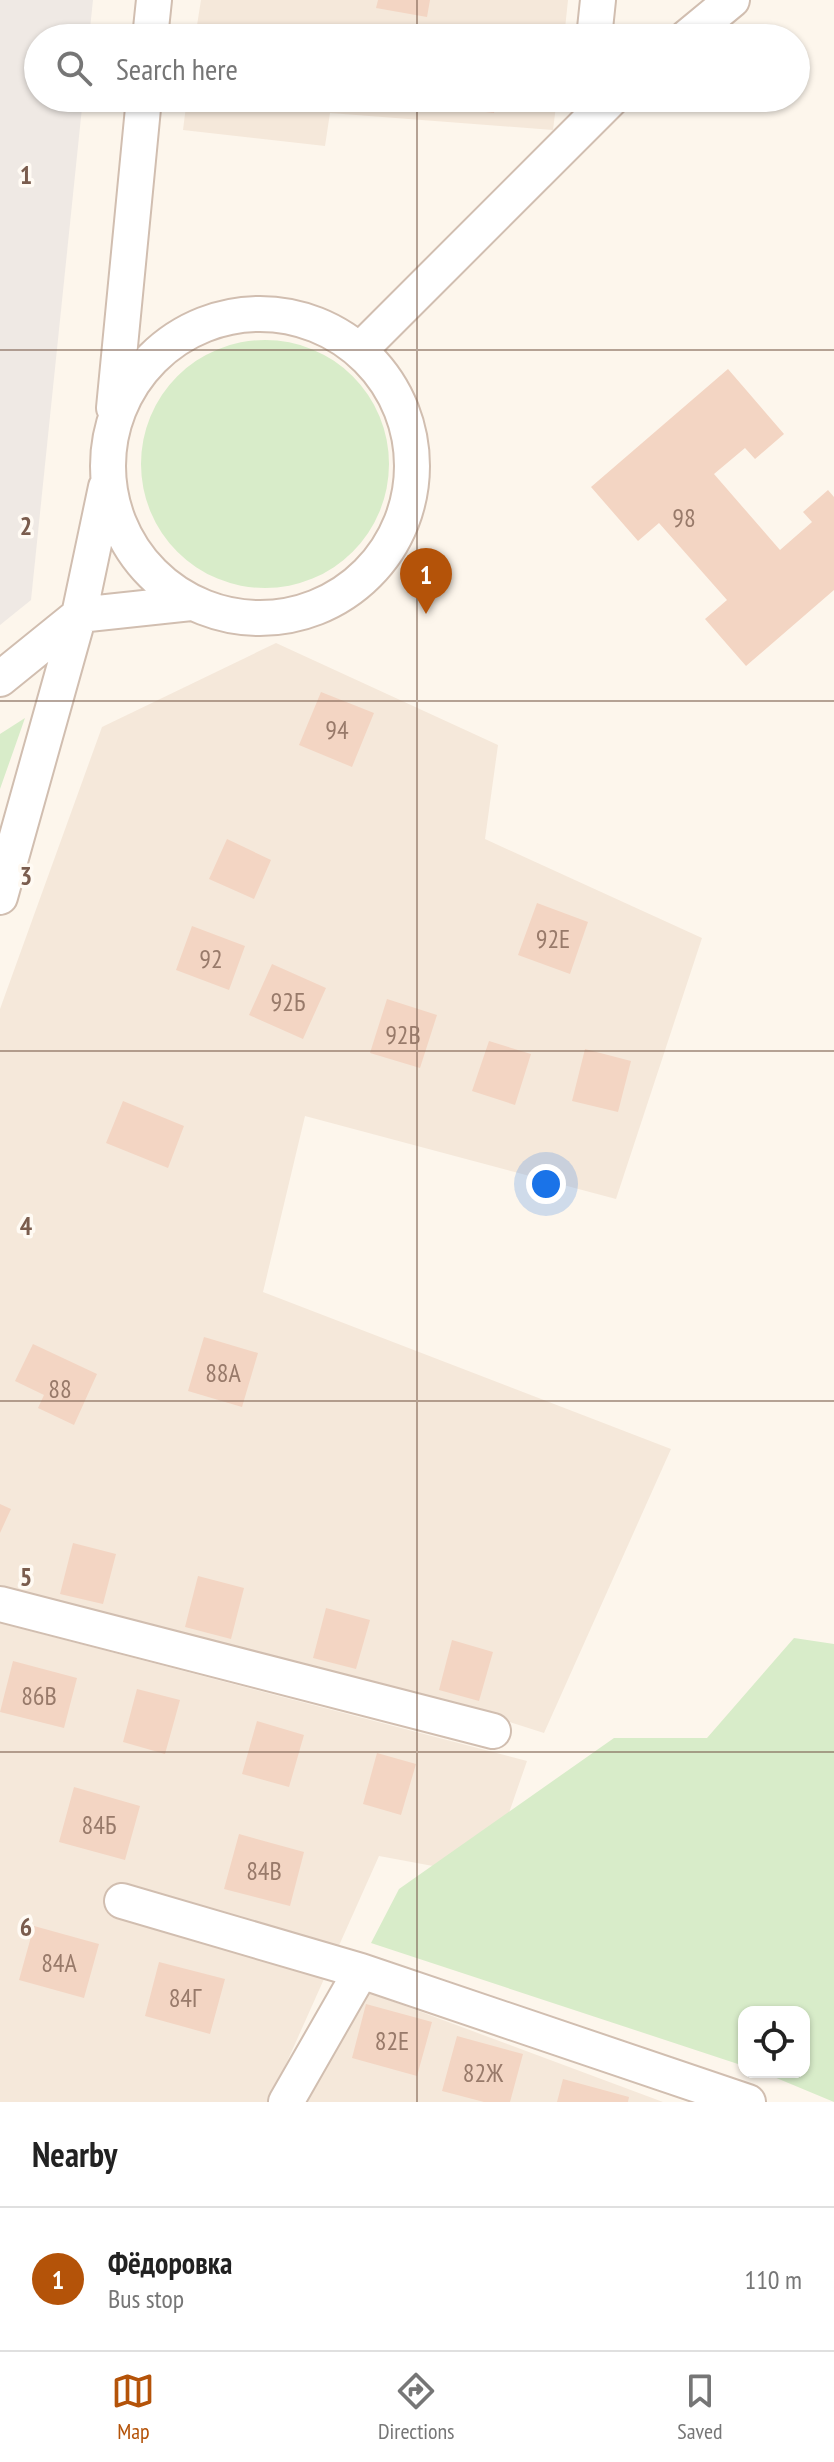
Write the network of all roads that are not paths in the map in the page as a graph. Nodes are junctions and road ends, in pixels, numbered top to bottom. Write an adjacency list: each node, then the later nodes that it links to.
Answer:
1 (154, 0): 4 (street)
2 (598, 0): 5 (street)
3 (732, 0): 6 (street)
4 (151, 24)
5 (595, 24)
6 (703, 24)
7 (143, 112): 10 (street)
8 (585, 112): 9 (street)
9 (360, 350): 10 (street); 12 (street)
10 (112, 428): 11 (street)
11 (108, 479): 12 (street); 13 (street)
12 (191, 603): 13 (street)
13 (79, 615): 14 (street); 15 (street)
14 (0, 679)
15 (3, 888)
16 (0, 1604): 17 (street)
17 (493, 1731)
18 (122, 1901): 19 (street)
19 (361, 1971): 20 (street); 21 (street)
20 (286, 2102)
21 (748, 2102)

